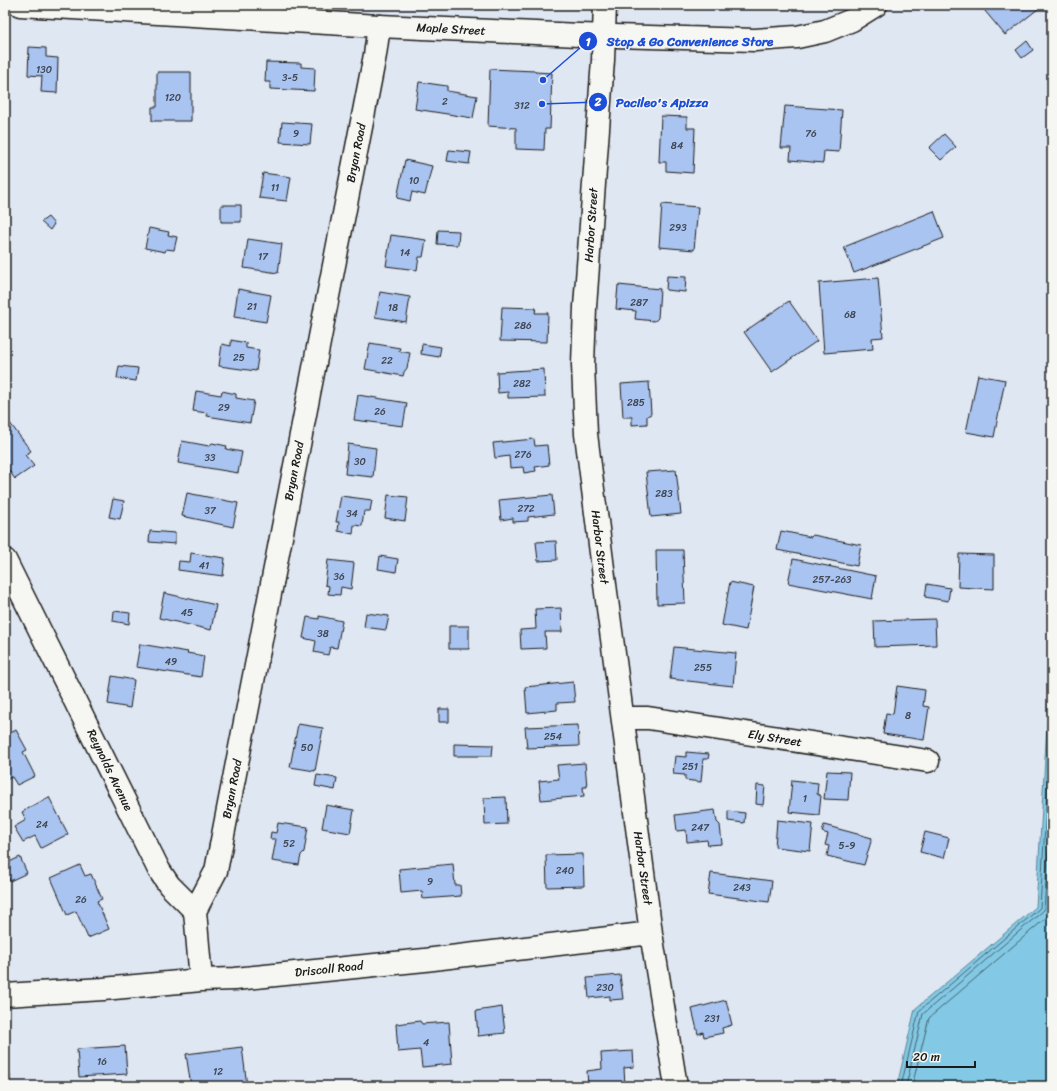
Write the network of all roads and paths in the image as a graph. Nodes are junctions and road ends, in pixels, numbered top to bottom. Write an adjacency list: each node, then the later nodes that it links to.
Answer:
1 (20, 5): 4 (street, Maple Street)
2 (605, 5): 5 (street, Harbor Street)
3 (876, 5): 5 (street, Maple Street)
4 (379, 26): 5 (street, Maple Street); 9 (street, Bryan Road)
5 (604, 37): 7 (street, Harbor Street)
6 (5, 560): 9 (street, Reynolds Avenue)
7 (623, 718): 8 (street, Ely Street); 10 (street, Harbor Street)
8 (928, 761)
9 (195, 911): 11 (street)
10 (652, 933): 11 (street, Driscoll Road); 13 (street, Harbor Street)
11 (201, 980): 12 (street, Driscoll Road)
12 (5, 995)
13 (676, 1086)

